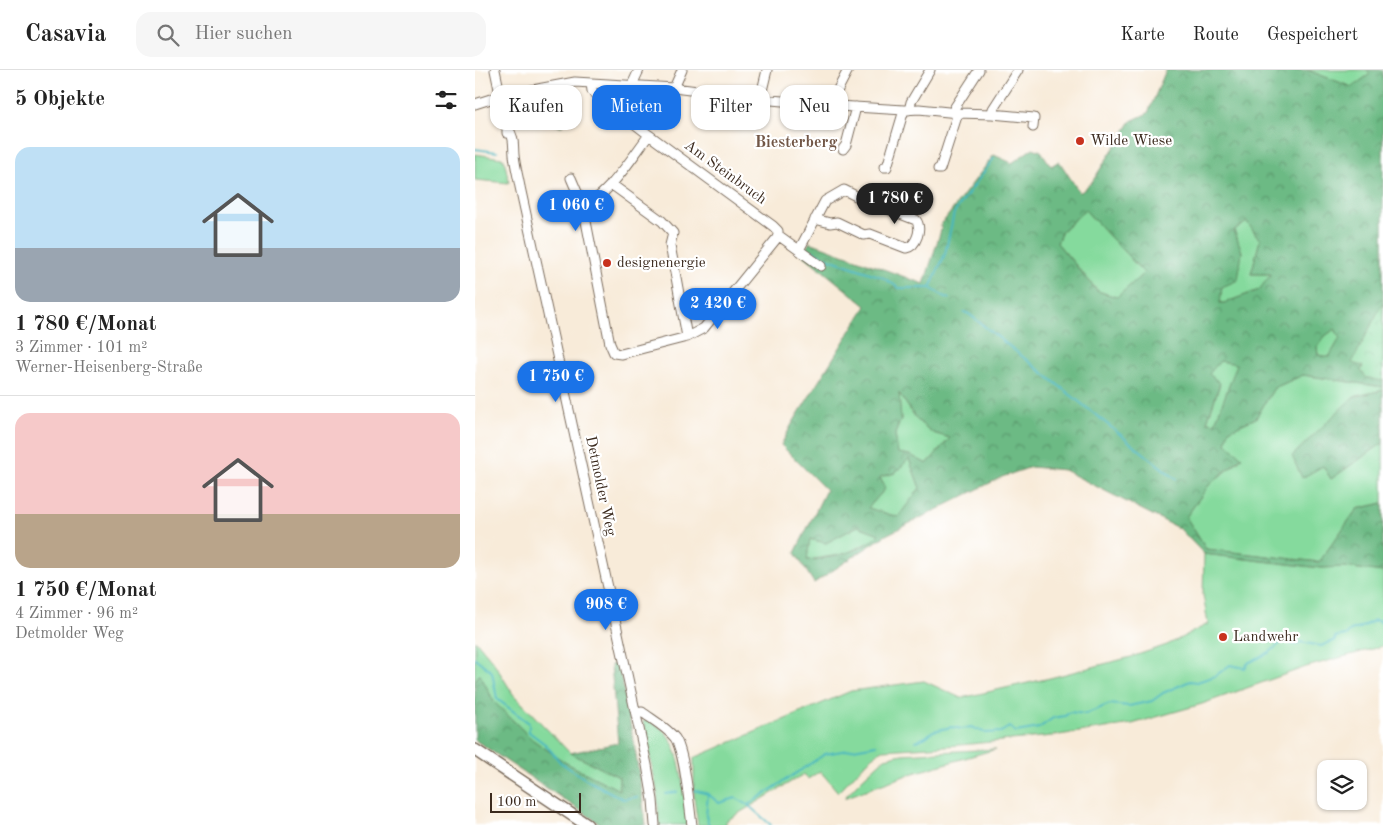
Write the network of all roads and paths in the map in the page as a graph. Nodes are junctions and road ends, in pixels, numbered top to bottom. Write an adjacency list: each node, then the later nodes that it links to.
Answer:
1 (495, 70): 10 (street, Detmolder Weg)
2 (639, 70): 12 (street)
3 (682, 70): 13 (street)
4 (767, 70): 14 (street)
5 (848, 70): 15 (street)
6 (930, 70): 20 (street)
7 (979, 70): 21 (street)
8 (1018, 70): 22 (street)
9 (591, 83): 11 (street); 12 (street); 25 (street, Am Steinbruch)
10 (498, 85)
11 (559, 85)
12 (632, 85)
13 (675, 85)
14 (763, 85)
15 (840, 85)
16 (490, 99): 17 (street)
17 (475, 104)
18 (848, 106): 19 (street)
19 (856, 107): 20 (street); 26 (street)
20 (907, 110): 21 (street); 27 (street)
21 (955, 113): 22 (street); 28 (street)
22 (992, 114): 23 (street)
23 (1033, 127)
24 (509, 130): 37 (street, Detmolder Weg)
25 (649, 135): 30 (street); 33 (street, Am Steinbruch)
26 (843, 149)
27 (884, 167)
28 (938, 169)
29 (571, 178): 31 (street)
30 (611, 184): 31 (street); 36 (street)
31 (583, 206): 36 (street)
32 (815, 219): 32 (street); 34 (street)
33 (778, 235): 34 (street, Am Steinbruch); 36 (street)
34 (799, 250): 35 (street, Am Steinbruch)
35 (821, 266)
36 (687, 336)
37 (636, 713): 40 (street, Detmolder Weg); 41 (street)
38 (475, 750): 39 (main road)
39 (587, 825)
40 (655, 825)
41 (692, 825)

